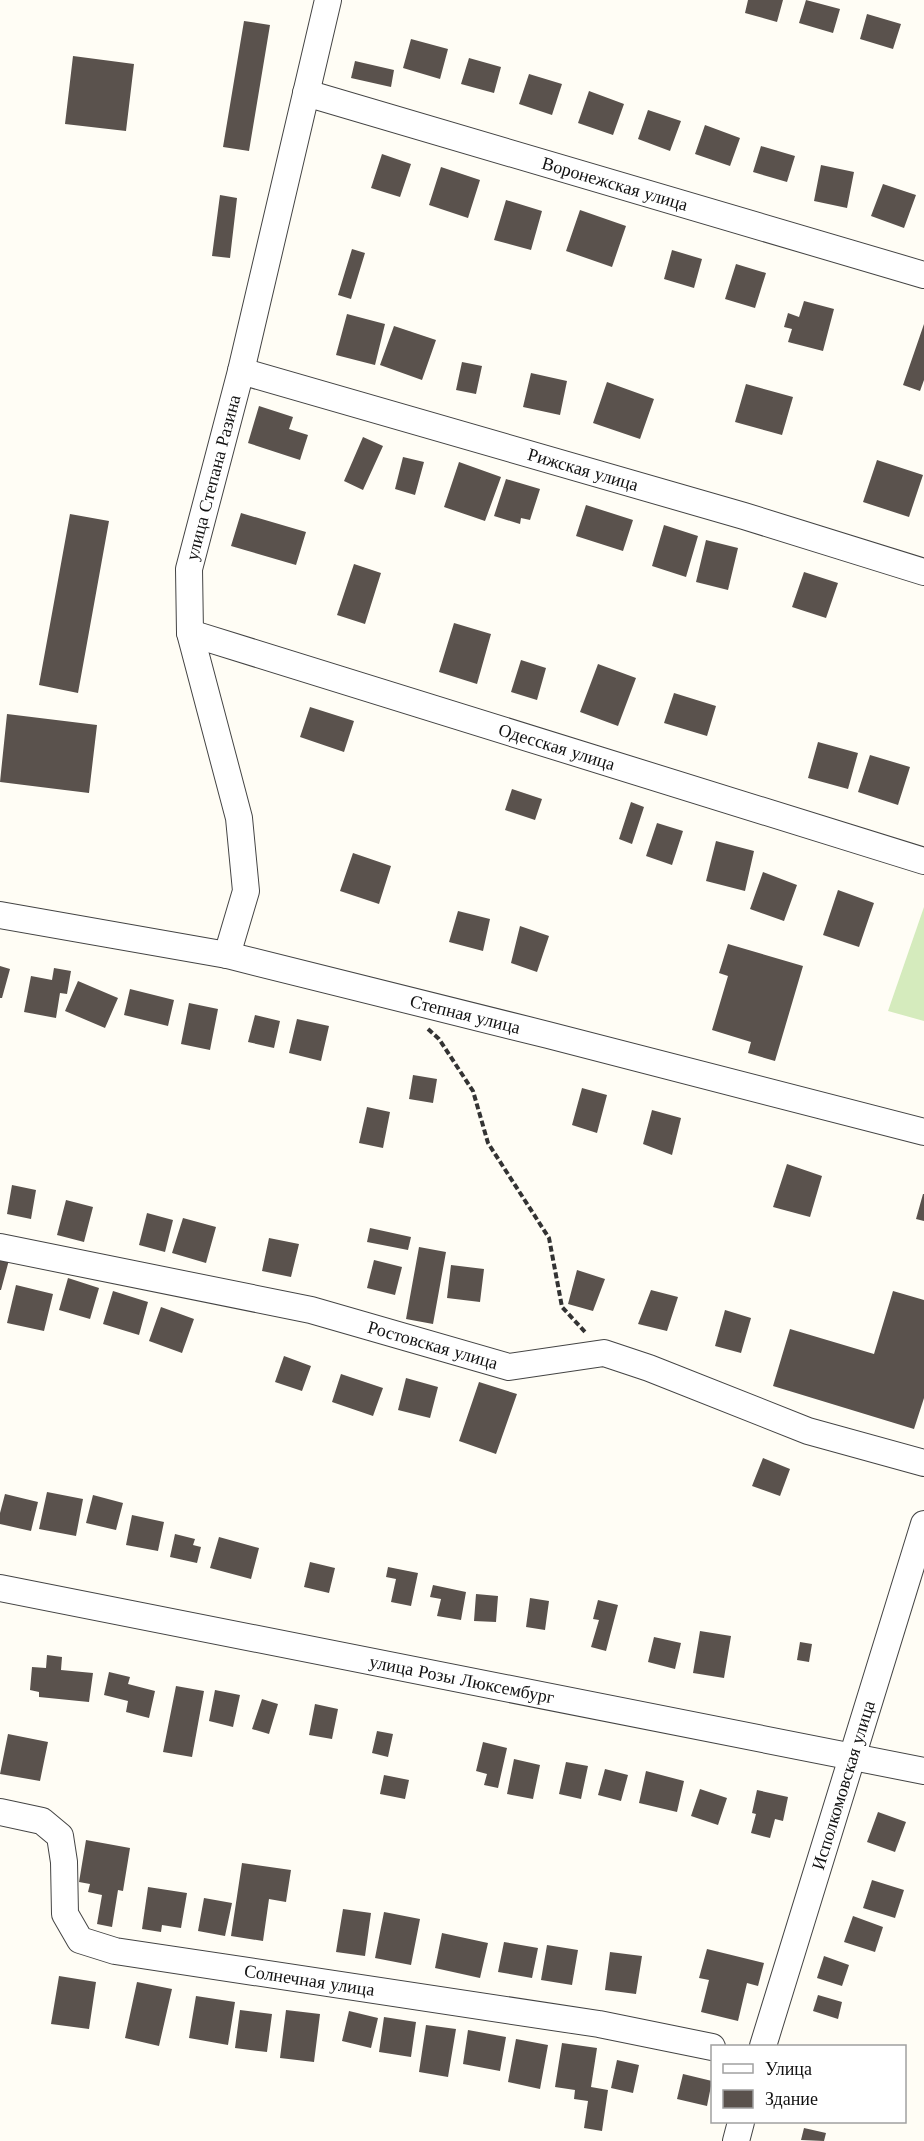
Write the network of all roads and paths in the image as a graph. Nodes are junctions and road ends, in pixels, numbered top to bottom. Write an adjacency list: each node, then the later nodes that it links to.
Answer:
1 (328, 0): 2 (street, улица Степана Разина)
2 (306, 93): 3 (street, Воронежская улица); 4 (street, улица Степана Разина)
3 (924, 276)
4 (241, 371): 5 (street, Рижская улица); 6 (street, улица Степана Разина)
5 (924, 572)
6 (190, 633): 7 (street, Одесская улица); 9 (street, улица Степана Разина)
7 (924, 861)
8 (0, 915): 9 (street, Степная улица)
9 (227, 954): 11 (street, Степная улица)
10 (423, 1025): 13 (path)
11 (924, 1132)
12 (0, 1247): 13 (street, Ростовская улица)
13 (604, 1353): 14 (street, Ростовская улица)
14 (924, 1464)
15 (924, 1524): 17 (street, Исполкомовская улица)
16 (0, 1588): 17 (street, улица Розы Люксембург)
17 (854, 1756): 18 (street, улица Розы Люксембург); 20 (street, Исполкомовская улица)
18 (924, 1771)
19 (0, 1812): 21 (street, Солнечная улица)
20 (764, 2045)
21 (711, 2047)
22 (740, 2123): 23 (street)
23 (736, 2141)

